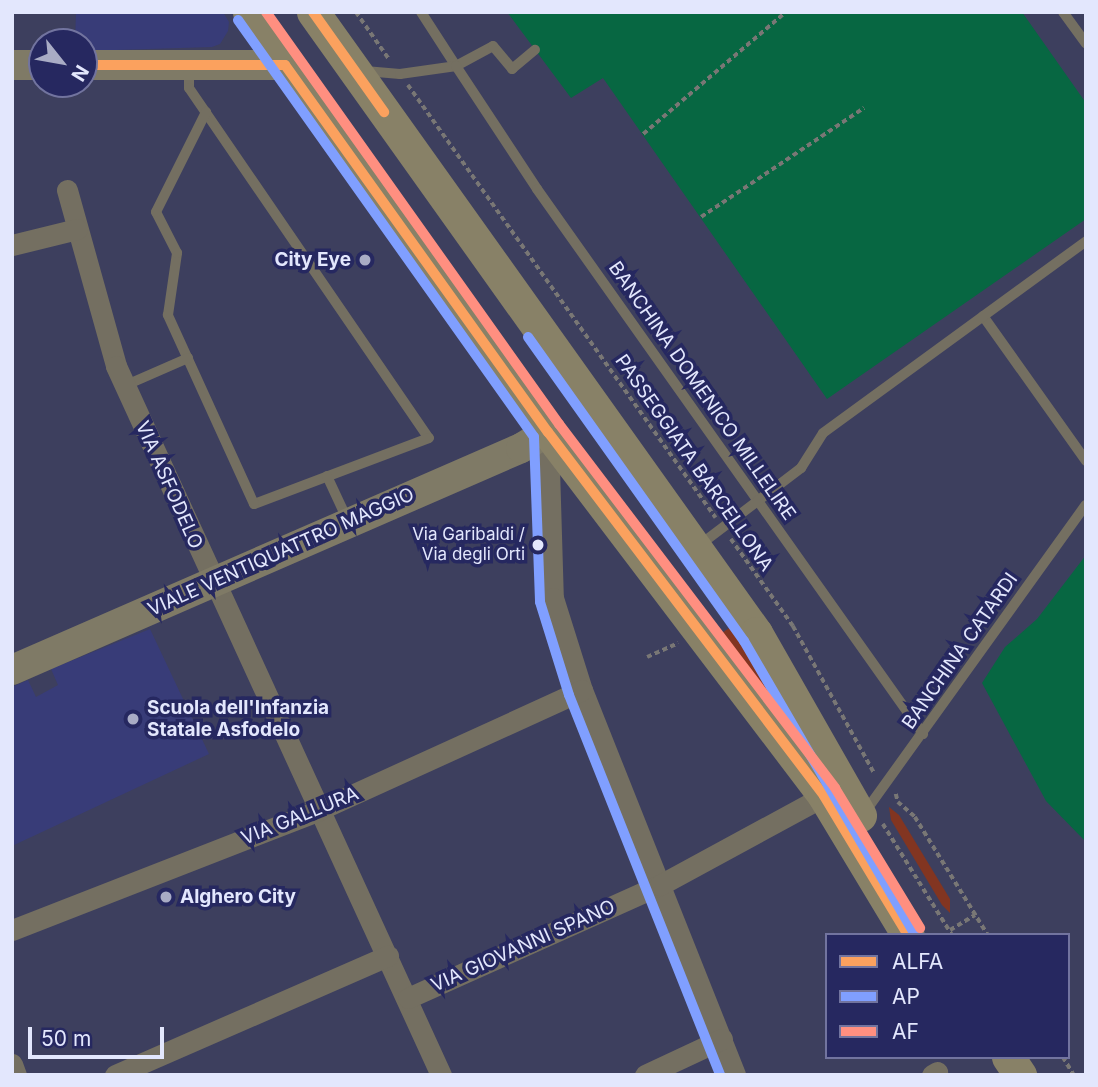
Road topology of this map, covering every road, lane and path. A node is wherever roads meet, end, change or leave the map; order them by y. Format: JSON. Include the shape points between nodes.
{"nodes":[{"id":1,"x":249,"y":12,"type":"edge"},
{"id":2,"x":313,"y":12,"type":"edge"},
{"id":3,"x":356,"y":12,"type":"edge"},
{"id":4,"x":421,"y":12,"type":"edge"},
{"id":5,"x":786,"y":12,"type":"edge"},
{"id":6,"x":1063,"y":12,"type":"edge"},
{"id":7,"x":1086,"y":44,"type":"edge"},
{"id":8,"x":535,"y":50,"type":"dead end"},
{"id":9,"x":98,"y":65,"type":"edge"},
{"id":10,"x":189,"y":65,"type":"junction"},
{"id":11,"x":285,"y":65,"type":"junction"},
{"id":12,"x":456,"y":66,"type":"junction"},
{"id":13,"x":353,"y":70,"type":"junction"},
{"id":14,"x":400,"y":74,"type":"junction"},
{"id":15,"x":310,"y":100,"type":"junction"},
{"id":16,"x":864,"y":108,"type":"dead end"},
{"id":17,"x":206,"y":112,"type":"junction"},
{"id":18,"x":643,"y":134,"type":"dead end"},
{"id":19,"x":67,"y":190,"type":"dead end"},
{"id":20,"x":701,"y":217,"type":"dead end"},
{"id":21,"x":77,"y":229,"type":"junction"},
{"id":22,"x":1086,"y":241,"type":"edge"},
{"id":23,"x":12,"y":244,"type":"edge"},
{"id":24,"x":983,"y":316,"type":"junction"},
{"id":25,"x":188,"y":358,"type":"junction"},
{"id":26,"x":124,"y":386,"type":"junction"},
{"id":27,"x":589,"y":400,"type":"junction"},
{"id":28,"x":548,"y":432,"type":"junction"},
{"id":29,"x":1086,"y":460,"type":"edge"},
{"id":30,"x":327,"y":476,"type":"junction"},
{"id":31,"x":760,"y":503,"type":"junction"},
{"id":32,"x":1086,"y":505,"type":"edge"},
{"id":33,"x":349,"y":523,"type":"junction"},
{"id":34,"x":723,"y":528,"type":"junction"},
{"id":35,"x":695,"y":550,"type":"junction"},
{"id":36,"x":657,"y":578,"type":"junction"},
{"id":37,"x":212,"y":582,"type":"junction"},
{"id":38,"x":698,"y":633,"type":"junction"},
{"id":39,"x":647,"y":657,"type":"dead end"},
{"id":40,"x":12,"y":670,"type":"edge"},
{"id":41,"x":582,"y":690,"type":"junction"},
{"id":42,"x":923,"y":734,"type":"junction"},
{"id":43,"x":810,"y":755,"type":"junction"},
{"id":44,"x":891,"y":776,"type":"junction"},
{"id":45,"x":824,"y":796,"type":"junction"},
{"id":46,"x":319,"y":810,"type":"junction"},
{"id":47,"x":852,"y":822,"type":"junction"},
{"id":48,"x":660,"y":885,"type":"junction"},
{"id":49,"x":975,"y":915,"type":"junction"},
{"id":50,"x":12,"y":930,"type":"edge"},
{"id":51,"x":940,"y":932,"type":"edge"},
{"id":52,"x":907,"y":933,"type":"edge"},
{"id":53,"x":987,"y":933,"type":"edge"},
{"id":54,"x":388,"y":956,"type":"junction"},
{"id":55,"x":408,"y":998,"type":"junction"},
{"id":56,"x":722,"y":1039,"type":"junction"},
{"id":57,"x":986,"y":1059,"type":"edge"},
{"id":58,"x":1009,"y":1059,"type":"edge"},
{"id":59,"x":1064,"y":1059,"type":"edge"},
{"id":60,"x":12,"y":1065,"type":"edge"},
{"id":61,"x":16,"y":1075,"type":"edge"},
{"id":62,"x":115,"y":1075,"type":"edge"},
{"id":63,"x":441,"y":1075,"type":"edge"},
{"id":64,"x":645,"y":1075,"type":"edge"},
{"id":65,"x":735,"y":1075,"type":"edge"},
{"id":66,"x":996,"y":1075,"type":"edge"},
{"id":67,"x":1020,"y":1075,"type":"edge"},
{"id":68,"x":1074,"y":1075,"type":"edge"}],
"edges":[{"from":1,"to":11,"type":"main road"},
{"from":2,"to":13,"type":"main road"},
{"from":3,"to":14,"type":"path","name":"PASSEGGIATA BARCELLONA"},
{"from":4,"to":12,"type":"lane","name":"BANCHINA DOMENICO MILLELIRE"},
{"from":5,"to":18,"type":"path"},
{"from":6,"to":7,"type":"lane"},
{"from":8,"to":12,"type":"lane","via":[[512,69],[493,46]]},
{"from":9,"to":10,"type":"street"},
{"from":10,"to":11,"type":"street"},
{"from":10,"to":17,"type":"lane","via":[[189,88]]},
{"from":11,"to":15,"type":"main road"},
{"from":12,"to":14,"type":"lane"},
{"from":12,"to":31,"type":"lane","name":"BANCHINA DOMENICO MILLELIRE","via":[[537,189]]},
{"from":13,"to":14,"type":"lane"},
{"from":13,"to":15,"type":"main road","via":[[332,67],[322,72],[315,79]]},
{"from":13,"to":27,"type":"main road"},
{"from":14,"to":34,"type":"path","name":"PASSEGGIATA BARCELLONA"},
{"from":15,"to":28,"type":"main road"},
{"from":16,"to":20,"type":"path"},
{"from":17,"to":25,"type":"lane","via":[[156,212],[177,253],[168,315]]},
{"from":17,"to":30,"type":"lane","via":[[429,438]]},
{"from":19,"to":21,"type":"street","name":"VIA ASFODELO"},
{"from":21,"to":23,"type":"street"},
{"from":21,"to":26,"type":"street","name":"VIA ASFODELO"},
{"from":22,"to":24,"type":"lane"},
{"from":24,"to":29,"type":"lane"},
{"from":24,"to":31,"type":"lane","via":[[823,433],[801,468]]},
{"from":25,"to":26,"type":"lane"},
{"from":25,"to":30,"type":"lane","via":[[254,504]]},
{"from":26,"to":37,"type":"street","name":"VIA ASFODELO"},
{"from":27,"to":28,"type":"main road","via":[[586,416],[575,428]]},
{"from":27,"to":35,"type":"main road"},
{"from":28,"to":33,"type":"street","name":"VIALE VENTIQUATTRO MAGGIO"},
{"from":28,"to":36,"type":"main road"},
{"from":28,"to":41,"type":"street","via":[[553,598]]},
{"from":30,"to":33,"type":"lane"},
{"from":31,"to":34,"type":"lane"},
{"from":31,"to":42,"type":"lane","name":"BANCHINA DOMENICO MILLELIRE"},
{"from":32,"to":42,"type":"lane","name":"BANCHINA CATARDI"},
{"from":33,"to":37,"type":"street","name":"VIALE VENTIQUATTRO MAGGIO"},
{"from":34,"to":35,"type":"lane"},
{"from":34,"to":44,"type":"path","name":"PASSEGGIATA BARCELLONA","via":[[793,626],[874,774]]},
{"from":35,"to":36,"type":"main road","via":[[685,544],[661,567]]},
{"from":35,"to":43,"type":"main road","via":[[756,633]]},
{"from":36,"to":38,"type":"main road"},
{"from":37,"to":40,"type":"street","name":"VIALE VENTIQUATTRO MAGGIO"},
{"from":37,"to":46,"type":"street","name":"VIA ASFODELO"},
{"from":38,"to":39,"type":"path"},
{"from":38,"to":43,"type":"main road"},
{"from":41,"to":46,"type":"street","name":"VIA GALLURA"},
{"from":41,"to":48,"type":"street"},
{"from":42,"to":44,"type":"lane","name":"BANCHINA CATARDI"},
{"from":43,"to":45,"type":"main road"},
{"from":43,"to":47,"type":"main road"},
{"from":44,"to":47,"type":"lane","name":"BANCHINA CATARDI"},
{"from":44,"to":49,"type":"path","via":[[898,802],[915,817]]},
{"from":45,"to":47,"type":"main road"},
{"from":45,"to":48,"type":"street","name":"VIA GIOVANNI SPANO"},
{"from":46,"to":50,"type":"street","name":"VIA GALLURA"},
{"from":46,"to":54,"type":"street","name":"VIA ASFODELO"},
{"from":47,"to":51,"type":"main road"},
{"from":47,"to":52,"type":"main road"},
{"from":48,"to":55,"type":"street","name":"VIA GIOVANNI SPANO"},
{"from":48,"to":56,"type":"street"},
{"from":49,"to":51,"type":"path"},
{"from":49,"to":53,"type":"path"},
{"from":54,"to":55,"type":"street","name":"VIA ASFODELO"},
{"from":54,"to":62,"type":"street"},
{"from":55,"to":63,"type":"street","name":"VIA ASFODELO"},
{"from":56,"to":64,"type":"street"},
{"from":56,"to":65,"type":"street"},
{"from":57,"to":66,"type":"main road"},
{"from":58,"to":67,"type":"main road"},
{"from":59,"to":68,"type":"path"},
{"from":60,"to":61,"type":"street"}]}
